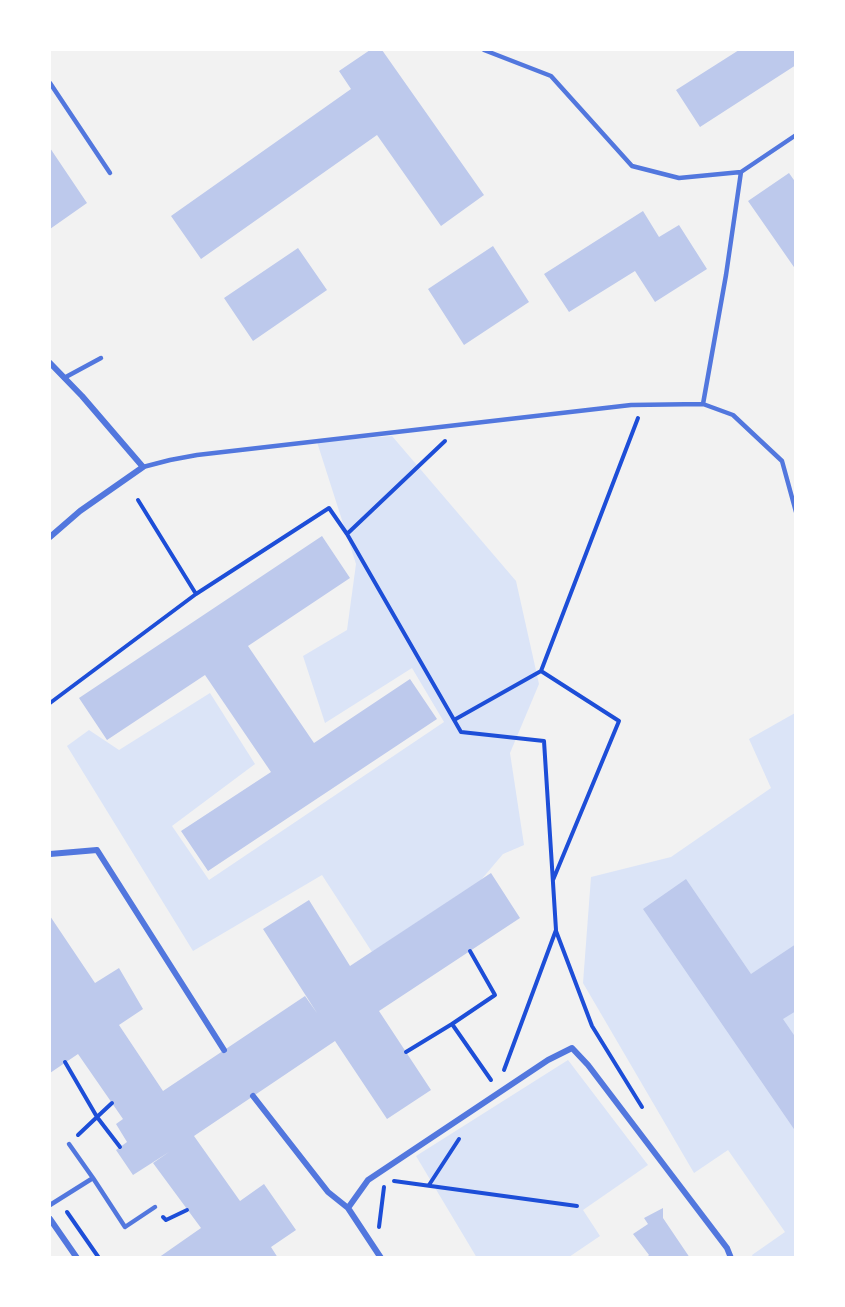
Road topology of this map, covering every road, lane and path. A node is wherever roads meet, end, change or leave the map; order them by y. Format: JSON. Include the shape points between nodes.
{"nodes":[{"id":1,"x":484,"y":50,"type":"edge"},
{"id":2,"x":50,"y":83,"type":"edge"},
{"id":3,"x":795,"y":135,"type":"edge"},
{"id":4,"x":741,"y":172,"type":"junction"},
{"id":5,"x":110,"y":173,"type":"dead end"},
{"id":6,"x":101,"y":358,"type":"dead end"},
{"id":7,"x":50,"y":363,"type":"edge"},
{"id":8,"x":64,"y":378,"type":"junction"},
{"id":9,"x":703,"y":404,"type":"junction"},
{"id":10,"x":643,"y":405,"type":"junction"},
{"id":11,"x":463,"y":425,"type":"junction"},
{"id":12,"x":143,"y":467,"type":"junction"},
{"id":13,"x":138,"y":500,"type":"dead end"},
{"id":14,"x":795,"y":512,"type":"edge"},
{"id":15,"x":348,"y":534,"type":"junction"},
{"id":16,"x":50,"y":537,"type":"edge"},
{"id":17,"x":196,"y":594,"type":"junction"},
{"id":18,"x":542,"y":671,"type":"junction"},
{"id":19,"x":50,"y":703,"type":"edge"},
{"id":20,"x":454,"y":720,"type":"junction"},
{"id":21,"x":50,"y":854,"type":"edge"},
{"id":22,"x":553,"y":880,"type":"junction"},
{"id":23,"x":556,"y":930,"type":"junction"},
{"id":24,"x":470,"y":951,"type":"dead end"},
{"id":25,"x":452,"y":1024,"type":"junction"},
{"id":26,"x":224,"y":1050,"type":"dead end"},
{"id":27,"x":406,"y":1052,"type":"dead end"},
{"id":28,"x":65,"y":1062,"type":"dead end"},
{"id":29,"x":502,"y":1075,"type":"dead end"},
{"id":30,"x":253,"y":1096,"type":"dead end"},
{"id":31,"x":112,"y":1102,"type":"dead end"},
{"id":32,"x":484,"y":1102,"type":"junction"},
{"id":33,"x":645,"y":1112,"type":"dead end"},
{"id":34,"x":97,"y":1117,"type":"junction"},
{"id":35,"x":465,"y":1130,"type":"dead end"},
{"id":36,"x":69,"y":1144,"type":"joint"},
{"id":37,"x":120,"y":1147,"type":"dead end"},
{"id":38,"x":93,"y":1178,"type":"junction"},
{"id":39,"x":429,"y":1185,"type":"junction"},
{"id":40,"x":58,"y":1200,"type":"junction"},
{"id":41,"x":50,"y":1205,"type":"edge"},
{"id":42,"x":577,"y":1206,"type":"dead end"},
{"id":43,"x":154,"y":1207,"type":"dead end"},
{"id":44,"x":348,"y":1208,"type":"junction"},
{"id":45,"x":50,"y":1219,"type":"edge"},
{"id":46,"x":376,"y":1250,"type":"junction"},
{"id":47,"x":77,"y":1257,"type":"edge"},
{"id":48,"x":99,"y":1257,"type":"edge"},
{"id":49,"x":381,"y":1257,"type":"edge"},
{"id":50,"x":731,"y":1257,"type":"edge"}],
"edges":[{"from":1,"to":4,"type":"lane","via":[[551,76],[632,166],[680,178]]},
{"from":2,"to":5,"type":"lane"},
{"from":3,"to":4,"type":"lane"},
{"from":4,"to":9,"type":"lane"},
{"from":6,"to":8,"type":"lane"},
{"from":7,"to":8,"type":"street"},
{"from":8,"to":12,"type":"street"},
{"from":9,"to":10,"type":"lane"},
{"from":9,"to":14,"type":"lane","via":[[733,415],[782,460]]},
{"from":10,"to":11,"type":"lane"},
{"from":10,"to":18,"type":"path"},
{"from":11,"to":12,"type":"lane","via":[[197,455]]},
{"from":11,"to":15,"type":"path"},
{"from":12,"to":16,"type":"street"},
{"from":13,"to":17,"type":"path"},
{"from":15,"to":17,"type":"path","via":[[329,508]]},
{"from":15,"to":20,"type":"path"},
{"from":17,"to":19,"type":"path"},
{"from":18,"to":20,"type":"path"},
{"from":18,"to":22,"type":"path","via":[[620,721]]},
{"from":20,"to":22,"type":"path","via":[[461,732],[544,741]]},
{"from":21,"to":26,"type":"street","via":[[97,850]]},
{"from":22,"to":23,"type":"path"},
{"from":23,"to":29,"type":"path"},
{"from":23,"to":33,"type":"path","via":[[592,1026]]},
{"from":24,"to":25,"type":"path","via":[[495,995]]},
{"from":25,"to":27,"type":"path"},
{"from":25,"to":32,"type":"path","via":[[495,1085]]},
{"from":28,"to":34,"type":"path"},
{"from":30,"to":44,"type":"street","via":[[328,1192]]},
{"from":31,"to":34,"type":"path"},
{"from":32,"to":44,"type":"street","via":[[368,1180]]},
{"from":32,"to":50,"type":"street","via":[[572,1048]]},
{"from":34,"to":36,"type":"path"},
{"from":34,"to":37,"type":"path"},
{"from":35,"to":39,"type":"path"},
{"from":36,"to":38,"type":"lane"},
{"from":38,"to":40,"type":"lane"},
{"from":38,"to":43,"type":"lane","via":[[126,1227]]},
{"from":39,"to":42,"type":"path"},
{"from":39,"to":46,"type":"path","via":[[385,1179]]},
{"from":40,"to":41,"type":"lane"},
{"from":40,"to":48,"type":"path"},
{"from":44,"to":46,"type":"street"},
{"from":45,"to":47,"type":"street"},
{"from":46,"to":49,"type":"street"}]}
